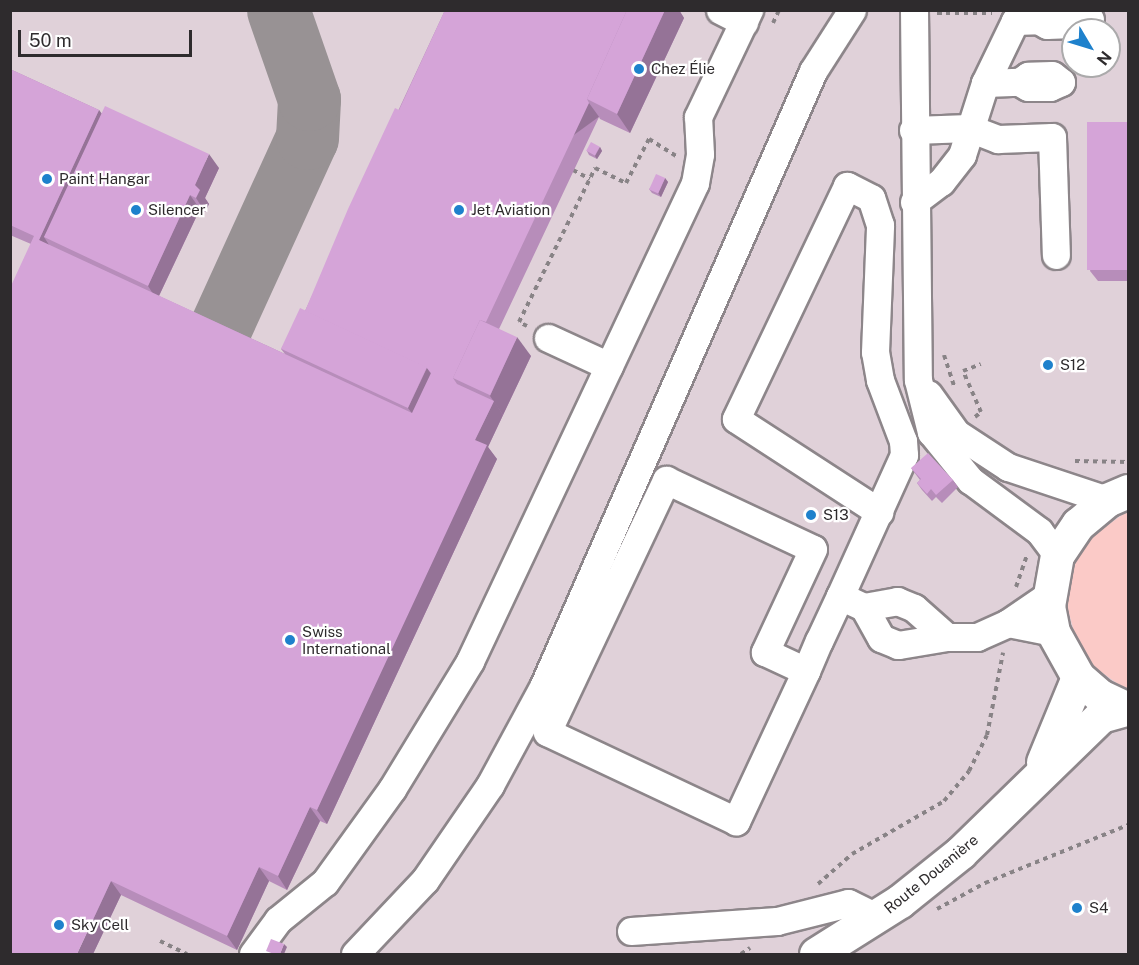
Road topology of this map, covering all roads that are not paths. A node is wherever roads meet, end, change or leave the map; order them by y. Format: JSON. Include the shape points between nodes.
{"nodes":[{"id":1,"x":720,"y":10,"type":"edge"},
{"id":2,"x":852,"y":10,"type":"edge"},
{"id":3,"x":914,"y":11,"type":"edge"},
{"id":4,"x":746,"y":16,"type":"edge"},
{"id":5,"x":1019,"y":16,"type":"edge"},
{"id":6,"x":1061,"y":25,"type":"edge"},
{"id":7,"x":1061,"y":82,"type":"dead end"},
{"id":8,"x":985,"y":83,"type":"junction"},
{"id":9,"x":969,"y":128,"type":"junction"},
{"id":10,"x":913,"y":130,"type":"junction"},
{"id":11,"x":914,"y":202,"type":"junction"},
{"id":12,"x":1056,"y":255,"type":"dead end"},
{"id":13,"x":548,"y":338,"type":"road end"},
{"id":14,"x":609,"y":366,"type":"junction"},
{"id":15,"x":918,"y":380,"type":"junction"},
{"id":16,"x":1118,"y":496,"type":"edge"},
{"id":17,"x":879,"y":512,"type":"junction"},
{"id":18,"x":1057,"y":555,"type":"junction"},
{"id":19,"x":1049,"y":595,"type":"junction"},
{"id":20,"x":866,"y":608,"type":"junction"},
{"id":21,"x":1008,"y":623,"type":"junction"},
{"id":22,"x":1053,"y":632,"type":"junction"},
{"id":23,"x":946,"y":637,"type":"junction"},
{"id":24,"x":806,"y":671,"type":"junction"},
{"id":25,"x":1078,"y":678,"type":"junction"},
{"id":26,"x":1127,"y":709,"type":"edge"},
{"id":27,"x":1034,"y":780,"type":"junction"},
{"id":28,"x":877,"y":917,"type":"junction"},
{"id":29,"x":631,"y":931,"type":"dead end"},
{"id":30,"x":253,"y":954,"type":"edge"},
{"id":31,"x":355,"y":954,"type":"edge"},
{"id":32,"x":816,"y":954,"type":"edge"}],
"edges":[{"from":1,"to":4,"type":"street"},
{"from":2,"to":31,"type":"street","via":[[813,71],[544,685],[490,785],[425,880]]},
{"from":3,"to":10,"type":"street"},
{"from":4,"to":14,"type":"street","via":[[698,117],[700,154],[695,183]]},
{"from":5,"to":6,"type":"street","via":[[1047,25]]},
{"from":5,"to":8,"type":"street"},
{"from":7,"to":8,"type":"street","via":[[1052,87],[1028,87],[1019,82]]},
{"from":8,"to":9,"type":"street"},
{"from":9,"to":10,"type":"street"},
{"from":9,"to":11,"type":"street","via":[[962,155],[941,182]]},
{"from":9,"to":12,"type":"street","via":[[998,139],[1052,137]]},
{"from":10,"to":11,"type":"street"},
{"from":11,"to":15,"type":"street"},
{"from":13,"to":14,"type":"street"},
{"from":14,"to":30,"type":"street","via":[[470,661],[392,789],[325,882],[278,920]]},
{"from":15,"to":16,"type":"street","via":[[956,433],[1008,467]]},
{"from":15,"to":18,"type":"street","via":[[931,432],[941,446],[970,480],[1038,531]]},
{"from":16,"to":18,"type":"main road","via":[[1078,524]]},
{"from":17,"to":17,"type":"street","via":[[736,419],[847,186],[871,198],[880,225],[875,352],[880,380],[903,441],[904,455]]},
{"from":17,"to":20,"type":"street"},
{"from":18,"to":19,"type":"main road"},
{"from":19,"to":21,"type":"street"},
{"from":19,"to":22,"type":"main road"},
{"from":20,"to":23,"type":"street","via":[[897,601],[914,608]]},
{"from":20,"to":23,"type":"street","via":[[881,638],[898,645]]},
{"from":20,"to":24,"type":"street"},
{"from":21,"to":22,"type":"street"},
{"from":21,"to":23,"type":"street","via":[[977,637]]},
{"from":22,"to":25,"type":"main road"},
{"from":24,"to":24,"type":"street","via":[[765,652],[813,549],[666,480],[547,732],[736,821]]},
{"from":25,"to":26,"type":"main road","via":[[1100,696]]},
{"from":25,"to":27,"type":"main road","name":"Route Douanière"},
{"from":26,"to":27,"type":"main road","name":"Route Douanière","via":[[1101,716]]},
{"from":27,"to":28,"type":"main road","name":"Route Douanière","via":[[960,853]]},
{"from":28,"to":29,"type":"street","via":[[848,903],[777,921]]},
{"from":28,"to":32,"type":"main road","name":"Route Douanière"}]}
